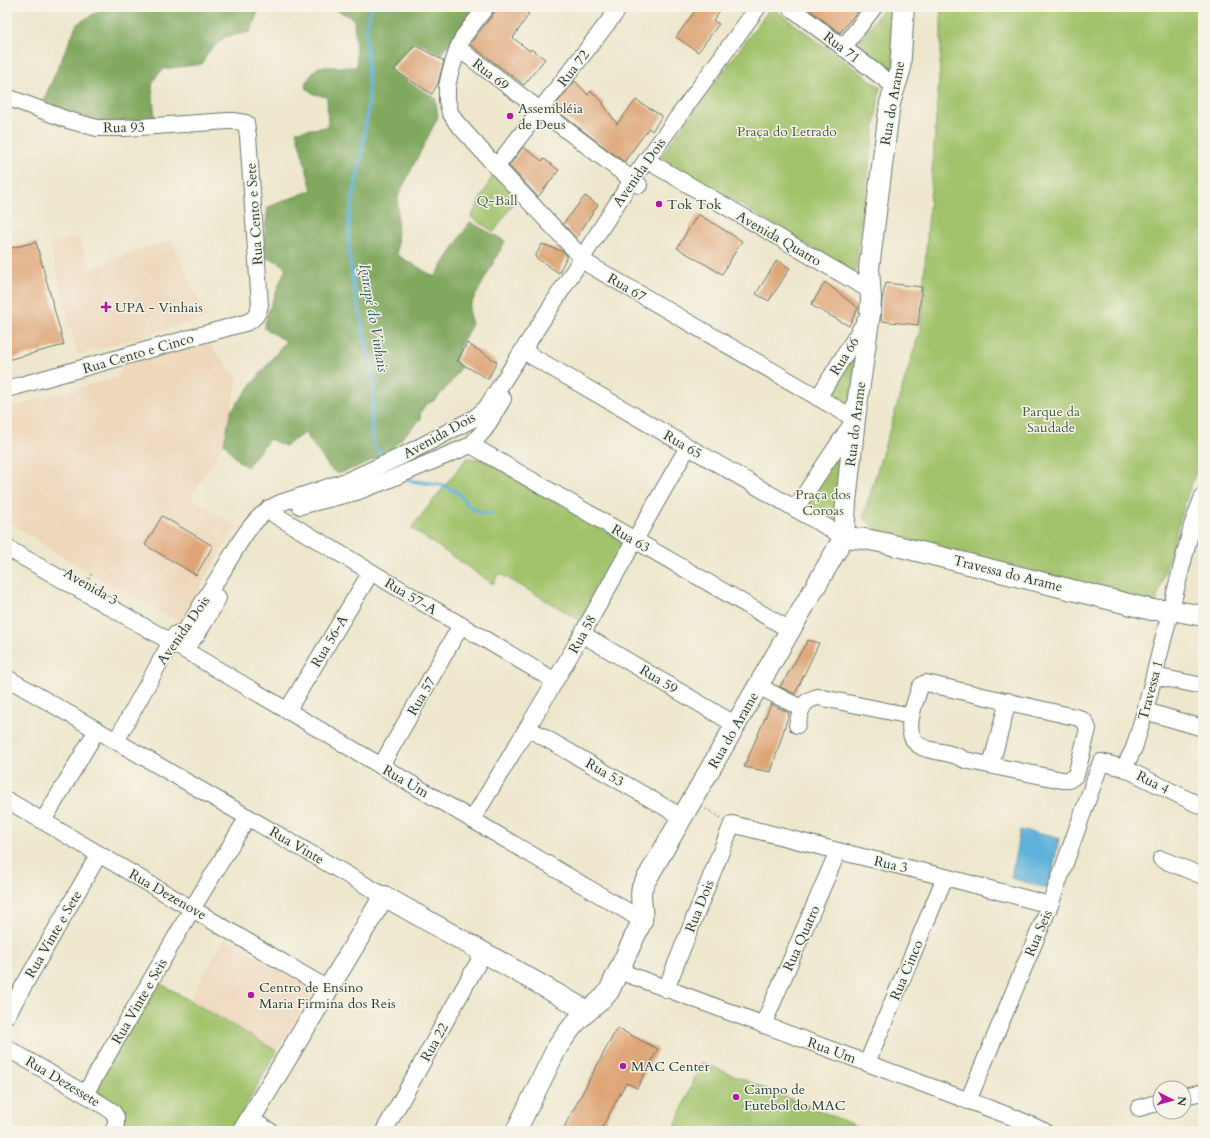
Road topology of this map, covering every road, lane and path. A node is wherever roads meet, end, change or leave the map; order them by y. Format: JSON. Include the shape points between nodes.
{"nodes":[{"id":1,"x":486,"y":7,"type":"edge"},
{"id":2,"x":620,"y":7,"type":"edge"},
{"id":3,"x":758,"y":7,"type":"edge"},
{"id":4,"x":770,"y":7,"type":"edge"},
{"id":5,"x":790,"y":7,"type":"edge"},
{"id":6,"x":874,"y":7,"type":"edge"},
{"id":7,"x":904,"y":7,"type":"edge"},
{"id":8,"x":458,"y":48,"type":"junction"},
{"id":9,"x":843,"y":48,"type":"junction"},
{"id":10,"x":895,"y":87,"type":"junction"},
{"id":11,"x":7,"y":97,"type":"edge"},
{"id":12,"x":539,"y":111,"type":"junction"},
{"id":13,"x":246,"y":124,"type":"joint"},
{"id":14,"x":650,"y":162,"type":"junction"},
{"id":15,"x":496,"y":167,"type":"junction"},
{"id":16,"x":635,"y":183,"type":"junction"},
{"id":17,"x":585,"y":261,"type":"junction"},
{"id":18,"x":869,"y":268,"type":"junction"},
{"id":19,"x":854,"y":281,"type":"junction"},
{"id":20,"x":871,"y":291,"type":"junction"},
{"id":21,"x":260,"y":305,"type":"joint"},
{"id":22,"x":870,"y":314,"type":"junction"},
{"id":23,"x":527,"y":353,"type":"junction"},
{"id":24,"x":7,"y":389,"type":"edge"},
{"id":25,"x":818,"y":398,"type":"junction"},
{"id":26,"x":855,"y":418,"type":"junction"},
{"id":27,"x":471,"y":445,"type":"junction"},
{"id":28,"x":688,"y":447,"type":"junction"},
{"id":29,"x":1203,"y":496,"type":"edge"},
{"id":30,"x":795,"y":509,"type":"junction"},
{"id":31,"x":272,"y":512,"type":"junction"},
{"id":32,"x":7,"y":537,"type":"edge"},
{"id":33,"x":844,"y":537,"type":"junction"},
{"id":34,"x":634,"y":540,"type":"junction"},
{"id":35,"x":7,"y":548,"type":"edge"},
{"id":36,"x":371,"y":572,"type":"junction"},
{"id":37,"x":1171,"y":610,"type":"junction"},
{"id":38,"x":1203,"y":616,"type":"edge"},
{"id":39,"x":461,"y":626,"type":"junction"},
{"id":40,"x":790,"y":630,"type":"junction"},
{"id":41,"x":582,"y":634,"type":"junction"},
{"id":42,"x":174,"y":640,"type":"junction"},
{"id":43,"x":1154,"y":676,"type":"junction"},
{"id":44,"x":7,"y":678,"type":"edge"},
{"id":45,"x":555,"y":681,"type":"junction"},
{"id":46,"x":758,"y":686,"type":"junction"},
{"id":47,"x":1203,"y":686,"type":"edge"},
{"id":48,"x":1008,"y":701,"type":"junction"},
{"id":49,"x":801,"y":708,"type":"junction"},
{"id":50,"x":287,"y":711,"type":"junction"},
{"id":51,"x":1145,"y":711,"type":"junction"},
{"id":52,"x":911,"y":716,"type":"junction"},
{"id":53,"x":736,"y":724,"type":"junction"},
{"id":54,"x":797,"y":725,"type":"dead end"},
{"id":55,"x":528,"y":728,"type":"junction"},
{"id":56,"x":1203,"y":728,"type":"edge"},
{"id":57,"x":97,"y":730,"type":"junction"},
{"id":58,"x":116,"y":741,"type":"junction"},
{"id":59,"x":1101,"y":762,"type":"joint"},
{"id":60,"x":991,"y":765,"type":"junction"},
{"id":61,"x":381,"y":766,"type":"junction"},
{"id":62,"x":1124,"y":768,"type":"junction"},
{"id":63,"x":8,"y":802,"type":"edge"},
{"id":64,"x":1203,"y":807,"type":"edge"},
{"id":65,"x":687,"y":809,"type":"junction"},
{"id":66,"x":248,"y":817,"type":"junction"},
{"id":67,"x":472,"y":820,"type":"junction"},
{"id":68,"x":43,"y":821,"type":"junction"},
{"id":69,"x":732,"y":824,"type":"junction"},
{"id":70,"x":838,"y":851,"type":"junction"},
{"id":71,"x":99,"y":854,"type":"junction"},
{"id":72,"x":1161,"y":859,"type":"dead end"},
{"id":73,"x":1203,"y":876,"type":"edge"},
{"id":74,"x":945,"y":877,"type":"junction"},
{"id":75,"x":384,"y":896,"type":"junction"},
{"id":76,"x":1050,"y":905,"type":"junction"},
{"id":77,"x":192,"y":909,"type":"junction"},
{"id":78,"x":635,"y":916,"type":"junction"},
{"id":79,"x":484,"y":952,"type":"junction"},
{"id":80,"x":619,"y":971,"type":"junction"},
{"id":81,"x":328,"y":989,"type":"junction"},
{"id":82,"x":666,"y":989,"type":"junction"},
{"id":83,"x":588,"y":1011,"type":"junction"},
{"id":84,"x":7,"y":1015,"type":"edge"},
{"id":85,"x":763,"y":1024,"type":"junction"},
{"id":86,"x":7,"y":1048,"type":"edge"},
{"id":87,"x":867,"y":1063,"type":"junction"},
{"id":88,"x":1203,"y":1092,"type":"edge"},
{"id":89,"x":85,"y":1094,"type":"junction"},
{"id":90,"x":1192,"y":1094,"type":"edge"},
{"id":91,"x":968,"y":1100,"type":"junction"},
{"id":92,"x":1152,"y":1104,"type":"edge"},
{"id":93,"x":1139,"y":1108,"type":"dead end"},
{"id":94,"x":114,"y":1124,"type":"edge"},
{"id":95,"x":1011,"y":1124,"type":"edge"},
{"id":96,"x":246,"y":1125,"type":"edge"},
{"id":97,"x":270,"y":1131,"type":"edge"},
{"id":98,"x":384,"y":1131,"type":"edge"},
{"id":99,"x":516,"y":1131,"type":"edge"},
{"id":100,"x":1044,"y":1131,"type":"edge"}],
"edges":[{"from":1,"to":8,"type":"street","via":[[463,37]]},
{"from":2,"to":12,"type":"street","name":"Rua 72"},
{"from":3,"to":14,"type":"street","name":"Avenida Dois"},
{"from":4,"to":14,"type":"street","name":"Avenida Dois"},
{"from":5,"to":9,"type":"street","name":"Rua 71"},
{"from":6,"to":9,"type":"street"},
{"from":7,"to":10,"type":"main road","name":"Rua do Arame","via":[[900,71]]},
{"from":8,"to":12,"type":"street","name":"Rua 69"},
{"from":8,"to":15,"type":"street","name":"Rua 67","via":[[447,87],[450,112]]},
{"from":9,"to":10,"type":"street","name":"Rua 71"},
{"from":10,"to":18,"type":"main road","name":"Rua do Arame","via":[[890,102]]},
{"from":11,"to":13,"type":"street","name":"Rua 93","via":[[97,128],[228,121]]},
{"from":12,"to":15,"type":"street","name":"Rua 72"},
{"from":12,"to":16,"type":"street","name":"Rua 69"},
{"from":13,"to":21,"type":"street","name":"Rua Cento e Sete"},
{"from":14,"to":16,"type":"street","name":"Avenida Dois"},
{"from":14,"to":19,"type":"street","name":"Avenida Quatro"},
{"from":15,"to":17,"type":"street","name":"Rua 67"},
{"from":16,"to":17,"type":"street","name":"Avenida Dois"},
{"from":17,"to":23,"type":"street","name":"Avenida Dois"},
{"from":17,"to":25,"type":"street","name":"Rua 67"},
{"from":18,"to":19,"type":"main road","via":[[863,279]]},
{"from":18,"to":20,"type":"main road","name":"Rua do Arame"},
{"from":19,"to":20,"type":"street","name":"Avenida Quatro"},
{"from":20,"to":22,"type":"main road","name":"Rua do Arame"},
{"from":21,"to":24,"type":"street","name":"Rua Cento e Cinco","via":[[257,315],[248,322]]},
{"from":22,"to":25,"type":"street","name":"Rua 66"},
{"from":22,"to":26,"type":"main road","name":"Rua do Arame"},
{"from":23,"to":27,"type":"street","name":"Avenida Dois","via":[[485,428]]},
{"from":23,"to":28,"type":"street","name":"Rua 65"},
{"from":23,"to":31,"type":"street","name":"Avenida Dois","via":[[481,413],[469,421],[349,480],[287,500]]},
{"from":25,"to":26,"type":"street","name":"Rua 67"},
{"from":26,"to":30,"type":"street"},
{"from":26,"to":33,"type":"main road","name":"Rua do Arame"},
{"from":27,"to":31,"type":"street","name":"Avenida Dois","via":[[356,492]]},
{"from":27,"to":34,"type":"street","name":"Rua 63"},
{"from":28,"to":30,"type":"street","name":"Rua 65"},
{"from":28,"to":34,"type":"street","name":"Rua 58"},
{"from":29,"to":37,"type":"street","name":"Travessa 1","via":[[1192,526]]},
{"from":30,"to":33,"type":"street","name":"Rua 65"},
{"from":31,"to":36,"type":"street","name":"Rua 57-A"},
{"from":31,"to":42,"type":"street","name":"Avenida Dois","via":[[194,639],[182,645]]},
{"from":32,"to":42,"type":"street","name":"Avenida 3"},
{"from":33,"to":37,"type":"main road","name":"Travessa do Arame","via":[[885,543],[1152,610]]},
{"from":33,"to":40,"type":"main road","name":"Rua do Arame"},
{"from":34,"to":40,"type":"street","name":"Rua 63"},
{"from":34,"to":41,"type":"street","name":"Rua 58"},
{"from":35,"to":42,"type":"street","name":"Avenida 3"},
{"from":36,"to":39,"type":"street","name":"Rua 57-A"},
{"from":36,"to":50,"type":"street","name":"Rua 56-A"},
{"from":37,"to":38,"type":"main road"},
{"from":37,"to":43,"type":"street","name":"Travessa 1"},
{"from":39,"to":45,"type":"street","name":"Rua 57-A"},
{"from":39,"to":61,"type":"street","name":"Rua 57"},
{"from":40,"to":46,"type":"main road","name":"Rua do Arame"},
{"from":41,"to":45,"type":"street","name":"Rua 58"},
{"from":41,"to":53,"type":"street","name":"Rua 59"},
{"from":42,"to":50,"type":"street","name":"Rua Um"},
{"from":42,"to":58,"type":"street","name":"Avenida Dois"},
{"from":43,"to":47,"type":"street"},
{"from":43,"to":51,"type":"street","name":"Travessa 1"},
{"from":44,"to":57,"type":"street","name":"Rua Vinte"},
{"from":45,"to":55,"type":"street","name":"Rua 58"},
{"from":46,"to":49,"type":"street"},
{"from":46,"to":53,"type":"main road","name":"Rua do Arame"},
{"from":48,"to":52,"type":"street","via":[[926,683],[920,687]]},
{"from":48,"to":60,"type":"street"},
{"from":48,"to":60,"type":"street","via":[[1079,718],[1085,722],[1088,729],[1076,775],[1069,780],[1062,780]]},
{"from":49,"to":52,"type":"street","via":[[808,700],[818,697]]},
{"from":49,"to":54,"type":"street"},
{"from":50,"to":61,"type":"street","name":"Rua Um"},
{"from":51,"to":56,"type":"street"},
{"from":51,"to":62,"type":"street","name":"Travessa 1","via":[[1134,748]]},
{"from":52,"to":60,"type":"street","via":[[910,724],[916,743],[927,749]]},
{"from":53,"to":65,"type":"main road","name":"Rua do Arame"},
{"from":55,"to":65,"type":"street","name":"Rua 53"},
{"from":55,"to":67,"type":"street","name":"Rua 58"},
{"from":57,"to":58,"type":"street","name":"Rua Vinte"},
{"from":57,"to":68,"type":"street"},
{"from":58,"to":66,"type":"street","name":"Rua Vinte"},
{"from":59,"to":62,"type":"street","name":"Rua 4"},
{"from":59,"to":76,"type":"street","name":"Rua Seis"},
{"from":61,"to":67,"type":"street","name":"Rua Um"},
{"from":62,"to":64,"type":"street","name":"Rua 4"},
{"from":63,"to":68,"type":"street","name":"Rua Dezenove"},
{"from":65,"to":69,"type":"path"},
{"from":65,"to":78,"type":"main road","name":"Rua do Arame","via":[[642,887],[642,913]]},
{"from":66,"to":75,"type":"street","name":"Rua Vinte"},
{"from":66,"to":77,"type":"street","name":"Rua Vinte e Seis"},
{"from":67,"to":78,"type":"street","name":"Rua Um"},
{"from":68,"to":71,"type":"street","name":"Rua Dezenove"},
{"from":69,"to":70,"type":"street","name":"Rua 3"},
{"from":69,"to":82,"type":"street","name":"Rua Dois"},
{"from":70,"to":74,"type":"street","name":"Rua 3"},
{"from":70,"to":85,"type":"street","name":"Rua Quatro"},
{"from":71,"to":77,"type":"street","name":"Rua Dezenove"},
{"from":71,"to":84,"type":"street","name":"Rua Vinte e Sete"},
{"from":72,"to":73,"type":"street"},
{"from":74,"to":76,"type":"street","name":"Rua 3"},
{"from":74,"to":87,"type":"street","name":"Rua Cinco"},
{"from":75,"to":79,"type":"main road","name":"Rua Vinte"},
{"from":75,"to":81,"type":"main road"},
{"from":76,"to":91,"type":"street","name":"Rua Seis"},
{"from":77,"to":81,"type":"street","name":"Rua Dezenove"},
{"from":77,"to":89,"type":"street","name":"Rua Vinte e Seis"},
{"from":78,"to":80,"type":"main road"},
{"from":79,"to":83,"type":"main road","name":"Rua Vinte"},
{"from":79,"to":98,"type":"street","name":"Rua 22"},
{"from":80,"to":82,"type":"street","name":"Rua Um"},
{"from":80,"to":83,"type":"main road","via":[[602,1001]]},
{"from":81,"to":96,"type":"main road"},
{"from":82,"to":85,"type":"street","name":"Rua Um"},
{"from":83,"to":99,"type":"main road","via":[[574,1024],[557,1048]]},
{"from":85,"to":87,"type":"street","name":"Rua Um"},
{"from":86,"to":89,"type":"street","name":"Rua Dezessete"},
{"from":87,"to":91,"type":"street","name":"Rua Um"},
{"from":88,"to":90,"type":"street"},
{"from":89,"to":94,"type":"street","name":"Rua Dezessete","via":[[112,1111]]},
{"from":91,"to":95,"type":"street","name":"Rua Um"},
{"from":92,"to":93,"type":"street"},
{"from":95,"to":100,"type":"street","name":"Rua Um"},
{"from":96,"to":97,"type":"street"}]}
